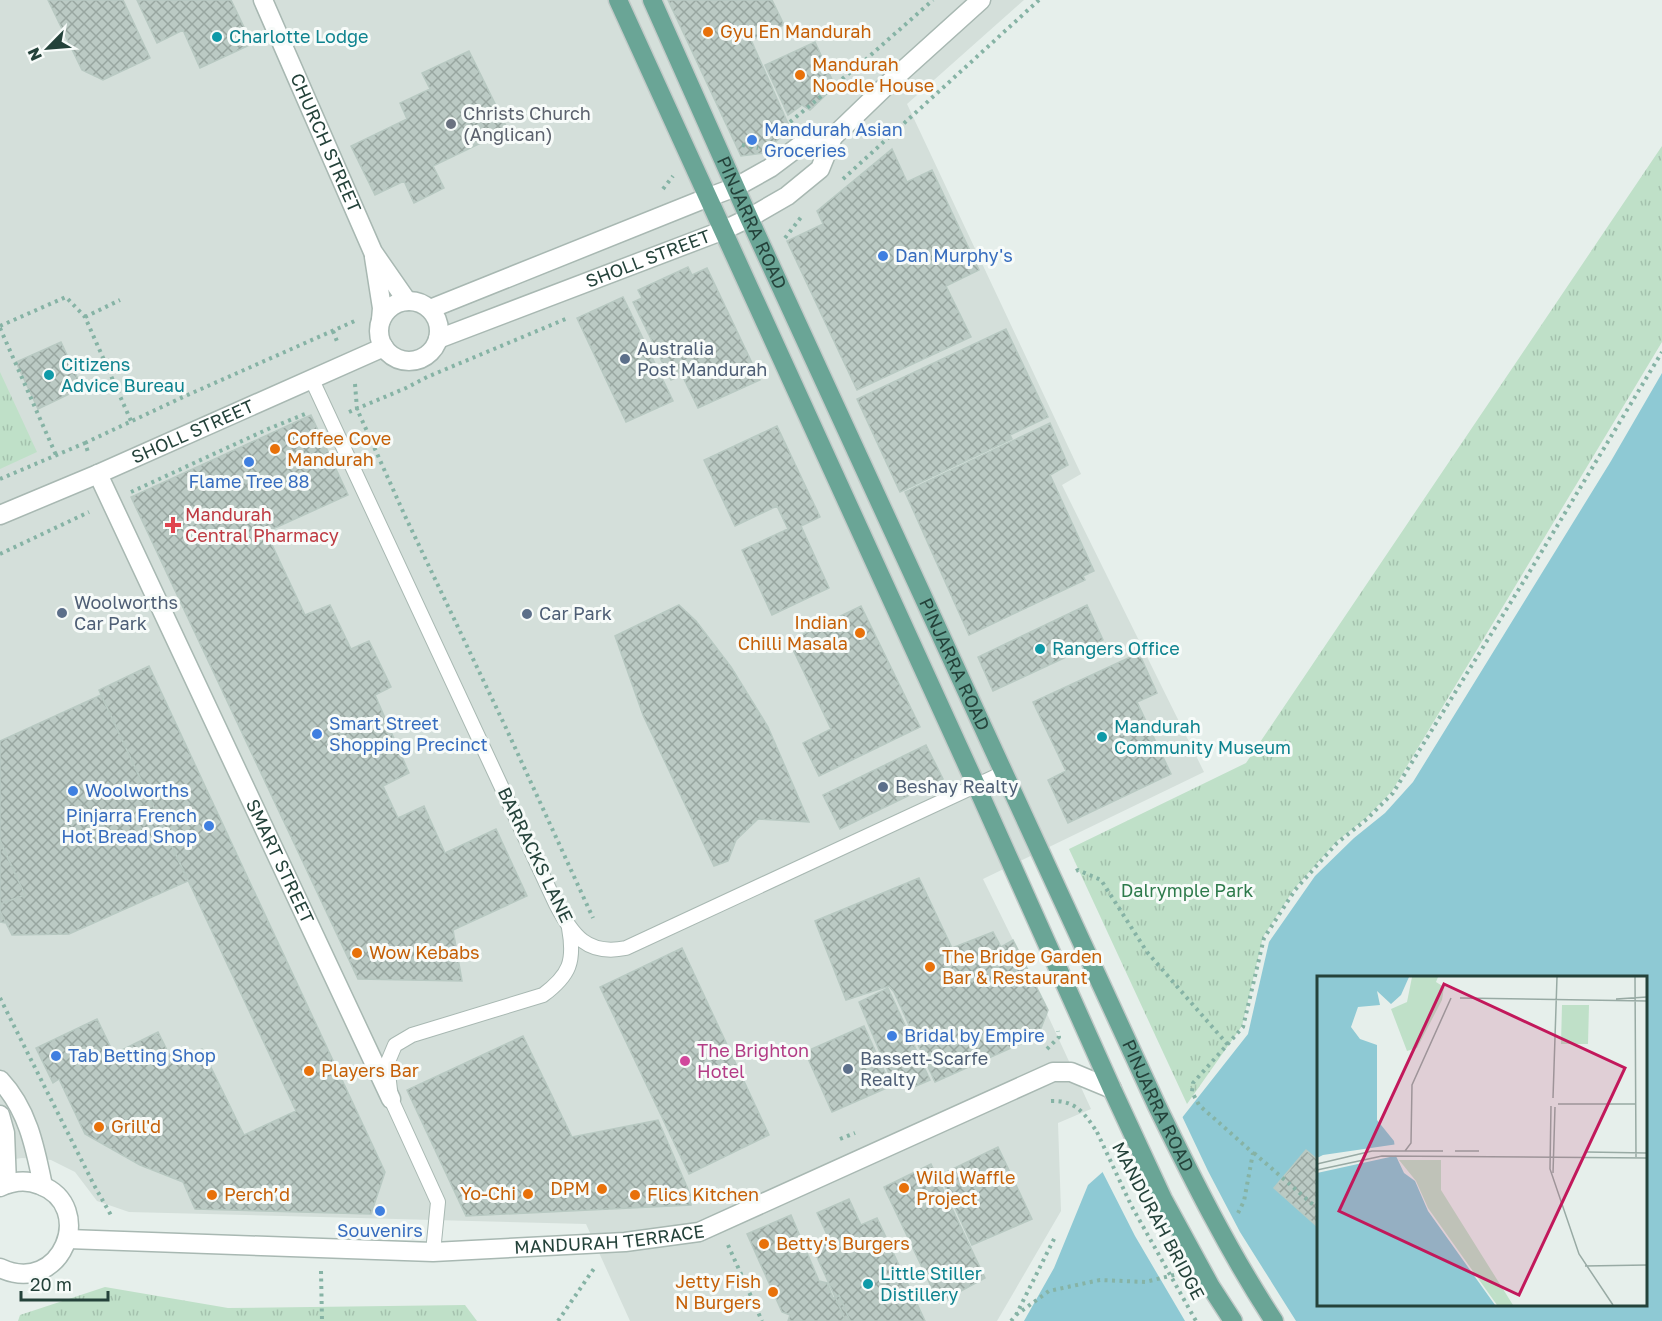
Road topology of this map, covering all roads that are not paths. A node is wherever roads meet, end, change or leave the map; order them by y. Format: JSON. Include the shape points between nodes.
{"nodes":[{"id":1,"x":263,"y":0,"type":"edge"},
{"id":2,"x":618,"y":0,"type":"edge"},
{"id":3,"x":652,"y":0,"type":"edge"},
{"id":4,"x":981,"y":0,"type":"edge"},
{"id":5,"x":833,"y":137,"type":"junction"},
{"id":6,"x":736,"y":187,"type":"junction"},
{"id":7,"x":709,"y":197,"type":"junction"},
{"id":8,"x":749,"y":218,"type":"junction"},
{"id":9,"x":724,"y":230,"type":"junction"},
{"id":10,"x":373,"y":252,"type":"junction"},
{"id":11,"x":407,"y":301,"type":"junction"},
{"id":12,"x":430,"y":309,"type":"junction"},
{"id":13,"x":373,"y":319,"type":"junction"},
{"id":14,"x":438,"y":339,"type":"junction"},
{"id":15,"x":384,"y":347,"type":"junction"},
{"id":16,"x":312,"y":380,"type":"junction"},
{"id":17,"x":98,"y":474,"type":"junction"},
{"id":18,"x":0,"y":515,"type":"edge"},
{"id":19,"x":1003,"y":773,"type":"junction"},
{"id":20,"x":976,"y":785,"type":"junction"},
{"id":21,"x":569,"y":928,"type":"junction"},
{"id":22,"x":0,"y":1080,"type":"edge"},
{"id":23,"x":1112,"y":1089,"type":"junction"},
{"id":24,"x":391,"y":1099,"type":"junction"},
{"id":25,"x":0,"y":1115,"type":"edge"},
{"id":26,"x":4,"y":1185,"type":"edge"},
{"id":27,"x":44,"y":1186,"type":"junction"},
{"id":28,"x":68,"y":1239,"type":"junction"},
{"id":29,"x":433,"y":1252,"type":"junction"},
{"id":30,"x":0,"y":1268,"type":"edge"},
{"id":31,"x":1233,"y":1321,"type":"edge"},
{"id":32,"x":1274,"y":1321,"type":"edge"}],
"edges":[{"from":1,"to":10,"type":"street","name":"CHURCH STREET"},
{"from":2,"to":7,"type":"main road","name":"PINJARRA ROAD"},
{"from":3,"to":6,"type":"main road","name":"PINJARRA ROAD"},
{"from":4,"to":5,"type":"street"},
{"from":5,"to":6,"type":"street","name":"SHOLL STREET","via":[[802,144]]},
{"from":5,"to":8,"type":"street","name":"SHOLL STREET","via":[[820,169],[787,196]]},
{"from":6,"to":7,"type":"street","name":"SHOLL STREET"},
{"from":6,"to":8,"type":"main road","name":"PINJARRA ROAD"},
{"from":7,"to":9,"type":"main road","name":"PINJARRA ROAD"},
{"from":7,"to":12,"type":"street","name":"SHOLL STREET"},
{"from":8,"to":9,"type":"street","name":"SHOLL STREET"},
{"from":8,"to":19,"type":"main road","name":"PINJARRA ROAD"},
{"from":9,"to":14,"type":"street","name":"SHOLL STREET"},
{"from":9,"to":20,"type":"main road","name":"PINJARRA ROAD"},
{"from":10,"to":11,"type":"street","name":"CHURCH STREET"},
{"from":10,"to":13,"type":"street","name":"CHURCH STREET","via":[[382,308]]},
{"from":11,"to":12,"type":"street","via":[[423,303]]},
{"from":11,"to":13,"type":"street","via":[[394,304]]},
{"from":12,"to":14,"type":"street","via":[[438,323]]},
{"from":13,"to":15,"type":"street"},
{"from":14,"to":15,"type":"street","via":[[434,348],[418,359],[399,359]]},
{"from":15,"to":16,"type":"street","name":"SHOLL STREET"},
{"from":16,"to":17,"type":"street","name":"SHOLL STREET"},
{"from":16,"to":21,"type":"lane","name":"BARRACKS LANE"},
{"from":17,"to":18,"type":"street","name":"SHOLL STREET"},
{"from":17,"to":24,"type":"street","name":"SMART STREET"},
{"from":19,"to":20,"type":"lane","name":"BARRACKS LANE"},
{"from":19,"to":32,"type":"main road","name":"PINJARRA ROAD","via":[[1157,1106],[1210,1213]]},
{"from":20,"to":21,"type":"lane","name":"BARRACKS LANE","via":[[626,948],[597,948],[582,941]]},
{"from":20,"to":23,"type":"main road","name":"PINJARRA ROAD"},
{"from":21,"to":24,"type":"lane","via":[[570,966],[558,984],[543,995],[412,1035],[395,1045],[387,1064]]},
{"from":22,"to":27,"type":"street","via":[[14,1096],[31,1134]]},
{"from":23,"to":29,"type":"street","name":"MANDURAH TERRACE","via":[[1071,1072],[1053,1072],[699,1232],[612,1243]]},
{"from":23,"to":31,"type":"main road","name":"PINJARRA ROAD","via":[[1182,1234]]},
{"from":24,"to":29,"type":"lane","name":"SMART STREET","via":[[438,1202]]},
{"from":25,"to":26,"type":"street","via":[[5,1133]]},
{"from":26,"to":27,"type":"street","via":[[26,1181]]},
{"from":27,"to":28,"type":"street","via":[[65,1208]]},
{"from":28,"to":29,"type":"street","name":"MANDURAH TERRACE"},
{"from":28,"to":30,"type":"street","via":[[54,1263],[42,1270],[15,1274]]}]}
